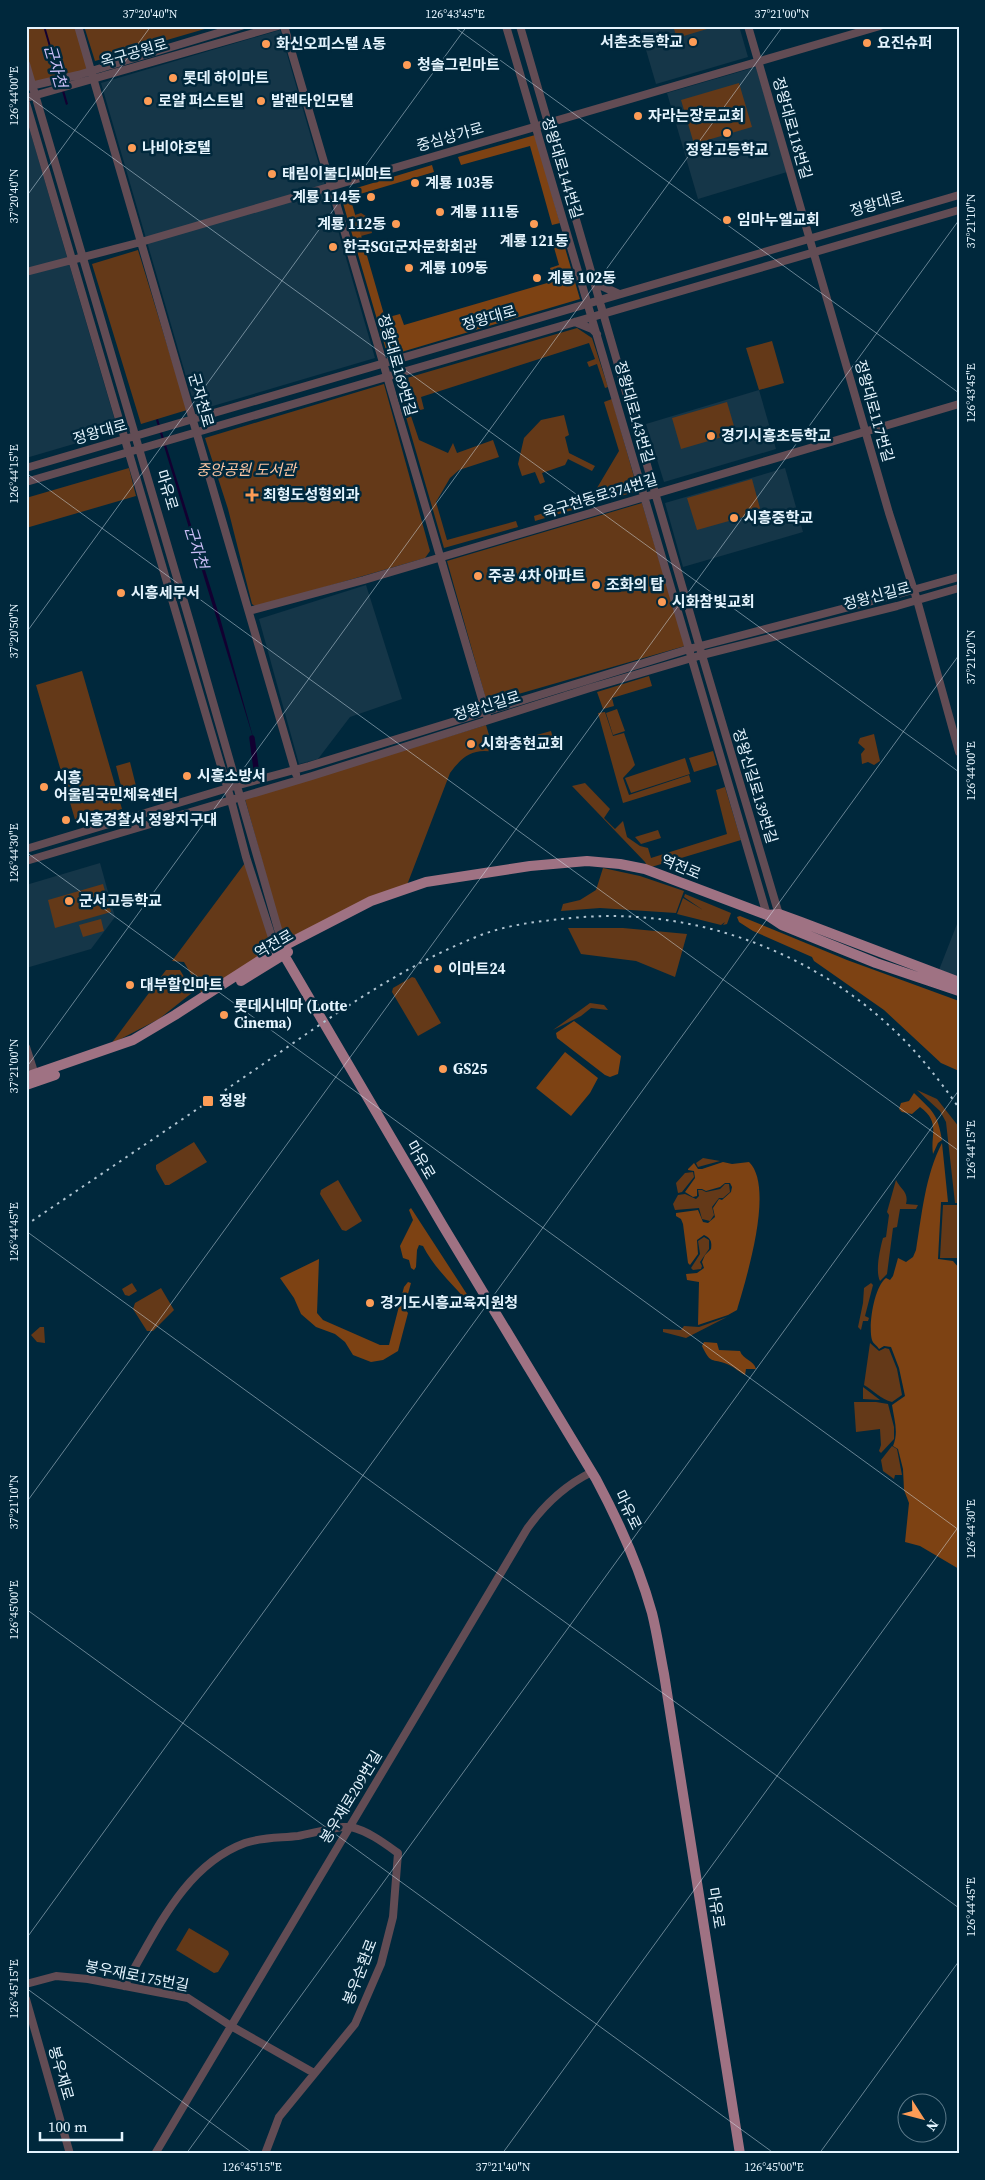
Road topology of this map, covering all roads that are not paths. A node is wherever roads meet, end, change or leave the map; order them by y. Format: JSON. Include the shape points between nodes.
{"nodes":[{"id":1,"x":78,"y":26,"type":"edge"},
{"id":2,"x":241,"y":26,"type":"edge"},
{"id":3,"x":278,"y":26,"type":"edge"},
{"id":4,"x":284,"y":26,"type":"edge"},
{"id":5,"x":506,"y":26,"type":"edge"},
{"id":6,"x":520,"y":26,"type":"edge"},
{"id":7,"x":748,"y":26,"type":"edge"},
{"id":8,"x":880,"y":26,"type":"edge"},
{"id":9,"x":758,"y":62,"type":"junction"},
{"id":10,"x":26,"y":64,"type":"edge"},
{"id":11,"x":91,"y":70,"type":"junction"},
{"id":12,"x":94,"y":79,"type":"junction"},
{"id":13,"x":29,"y":86,"type":"edge"},
{"id":14,"x":36,"y":95,"type":"junction"},
{"id":15,"x":26,"y":98,"type":"edge"},
{"id":16,"x":26,"y":103,"type":"edge"},
{"id":17,"x":548,"y":123,"type":"junction"},
{"id":18,"x":536,"y":127,"type":"junction"},
{"id":19,"x":331,"y":187,"type":"junction"},
{"id":20,"x":959,"y":195,"type":"edge"},
{"id":21,"x":959,"y":210,"type":"edge"},
{"id":22,"x":810,"y":238,"type":"junction"},
{"id":23,"x":141,"y":242,"type":"junction"},
{"id":24,"x":814,"y":252,"type":"junction"},
{"id":25,"x":83,"y":258,"type":"junction"},
{"id":26,"x":72,"y":259,"type":"junction"},
{"id":27,"x":26,"y":272,"type":"edge"},
{"id":28,"x":595,"y":283,"type":"junction"},
{"id":29,"x":619,"y":294,"type":"junction"},
{"id":30,"x":600,"y":300,"type":"junction"},
{"id":31,"x":588,"y":303,"type":"junction"},
{"id":32,"x":623,"y":308,"type":"junction"},
{"id":33,"x":604,"y":314,"type":"junction"},
{"id":34,"x":592,"y":317,"type":"junction"},
{"id":35,"x":575,"y":322,"type":"junction"},
{"id":36,"x":608,"y":328,"type":"junction"},
{"id":37,"x":597,"y":334,"type":"junction"},
{"id":38,"x":382,"y":364,"type":"junction"},
{"id":39,"x":386,"y":377,"type":"junction"},
{"id":40,"x":959,"y":404,"type":"edge"},
{"id":41,"x":192,"y":419,"type":"junction"},
{"id":42,"x":866,"y":431,"type":"junction"},
{"id":43,"x":196,"y":432,"type":"junction"},
{"id":44,"x":135,"y":436,"type":"junction"},
{"id":45,"x":125,"y":439,"type":"junction"},
{"id":46,"x":139,"y":449,"type":"junction"},
{"id":47,"x":129,"y":452,"type":"junction"},
{"id":48,"x":26,"y":468,"type":"edge"},
{"id":49,"x":26,"y":482,"type":"edge"},
{"id":50,"x":656,"y":494,"type":"junction"},
{"id":51,"x":645,"y":497,"type":"junction"},
{"id":52,"x":440,"y":557,"type":"junction"},
{"id":53,"x":959,"y":577,"type":"edge"},
{"id":54,"x":959,"y":588,"type":"edge"},
{"id":55,"x":912,"y":590,"type":"junction"},
{"id":56,"x":917,"y":600,"type":"junction"},
{"id":57,"x":249,"y":611,"type":"junction"},
{"id":58,"x":699,"y":646,"type":"junction"},
{"id":59,"x":689,"y":649,"type":"junction"},
{"id":60,"x":702,"y":655,"type":"junction"},
{"id":61,"x":692,"y":658,"type":"junction"},
{"id":62,"x":487,"y":716,"type":"junction"},
{"id":63,"x":959,"y":752,"type":"edge"},
{"id":64,"x":294,"y":770,"type":"junction"},
{"id":65,"x":298,"y":781,"type":"junction"},
{"id":66,"x":238,"y":786,"type":"junction"},
{"id":67,"x":228,"y":788,"type":"junction"},
{"id":68,"x":241,"y":797,"type":"junction"},
{"id":69,"x":232,"y":800,"type":"junction"},
{"id":70,"x":26,"y":849,"type":"edge"},
{"id":71,"x":26,"y":861,"type":"edge"},
{"id":72,"x":779,"y":914,"type":"junction"},
{"id":73,"x":767,"y":915,"type":"junction"},
{"id":74,"x":782,"y":925,"type":"junction"},
{"id":75,"x":281,"y":951,"type":"junction"},
{"id":76,"x":959,"y":982,"type":"edge"},
{"id":77,"x":959,"y":991,"type":"edge"},
{"id":78,"x":26,"y":1046,"type":"edge"},
{"id":79,"x":32,"y":1078,"type":"edge"},
{"id":80,"x":26,"y":1085,"type":"edge"},
{"id":81,"x":592,"y":1472,"type":"junction"},
{"id":82,"x":350,"y":1827,"type":"junction"},
{"id":83,"x":26,"y":1984,"type":"edge"},
{"id":84,"x":124,"y":1986,"type":"junction"},
{"id":85,"x":26,"y":1999,"type":"edge"},
{"id":86,"x":231,"y":2026,"type":"junction"},
{"id":87,"x":314,"y":2073,"type":"junction"},
{"id":88,"x":70,"y":2154,"type":"edge"},
{"id":89,"x":155,"y":2154,"type":"edge"},
{"id":90,"x":265,"y":2154,"type":"edge"},
{"id":91,"x":740,"y":2154,"type":"edge"}],
"edges":[{"from":1,"to":11,"type":"street","name":"군자천로"},
{"from":2,"to":11,"type":"street","name":"옥구공원로"},
{"from":3,"to":12,"type":"street","name":"옥구공원로"},
{"from":4,"to":19,"type":"street","name":"정왕대로169번길"},
{"from":5,"to":18,"type":"street","name":"정왕대로144번길"},
{"from":6,"to":17,"type":"street","name":"정왕대로144번길"},
{"from":7,"to":9,"type":"street","name":"정왕대로118번길"},
{"from":8,"to":9,"type":"street","name":"중심상가로"},
{"from":9,"to":17,"type":"street","name":"중심상가로"},
{"from":9,"to":22,"type":"street","name":"정왕대로118번길"},
{"from":10,"to":13,"type":"street","name":"마유로"},
{"from":11,"to":12,"type":"street","name":"군자천로"},
{"from":11,"to":13,"type":"street","name":"옥구공원로"},
{"from":12,"to":14,"type":"street","name":"옥구공원로"},
{"from":12,"to":23,"type":"street","name":"군자천로"},
{"from":13,"to":14,"type":"street","name":"마유로"},
{"from":14,"to":15,"type":"street","name":"옥구공원로"},
{"from":14,"to":25,"type":"street","name":"마유로"},
{"from":16,"to":26,"type":"street","name":"마유로"},
{"from":17,"to":18,"type":"street","name":"중심상가로"},
{"from":17,"to":28,"type":"street","name":"정왕대로144번길"},
{"from":18,"to":19,"type":"street","name":"중심상가로"},
{"from":18,"to":31,"type":"street","name":"정왕대로144번길"},
{"from":19,"to":23,"type":"street","name":"중심상가로"},
{"from":19,"to":38,"type":"street","name":"정왕대로169번길"},
{"from":20,"to":22,"type":"street","name":"정왕대로"},
{"from":21,"to":24,"type":"street","name":"정왕대로"},
{"from":22,"to":24,"type":"street","name":"정왕대로117번길"},
{"from":22,"to":29,"type":"street","name":"정왕대로"},
{"from":23,"to":25,"type":"street","name":"중심상가로"},
{"from":23,"to":41,"type":"street","name":"군자천로"},
{"from":24,"to":32,"type":"street","name":"정왕대로"},
{"from":24,"to":42,"type":"street","name":"정왕대로117번길"},
{"from":25,"to":26,"type":"street","name":"중심상가로"},
{"from":25,"to":44,"type":"street","name":"마유로"},
{"from":26,"to":27,"type":"street","name":"중심상가로"},
{"from":26,"to":45,"type":"street","name":"마유로"},
{"from":28,"to":29,"type":"street"},
{"from":28,"to":30,"type":"street","name":"정왕대로144번길"},
{"from":29,"to":30,"type":"street","name":"정왕대로"},
{"from":30,"to":31,"type":"street","name":"정왕대로"},
{"from":30,"to":33,"type":"street","name":"정왕대로144번길"},
{"from":31,"to":34,"type":"street","name":"정왕대로144번길"},
{"from":31,"to":38,"type":"street","name":"정왕대로"},
{"from":32,"to":33,"type":"street","name":"정왕대로"},
{"from":32,"to":36,"type":"street"},
{"from":33,"to":34,"type":"street","name":"정왕대로"},
{"from":33,"to":36,"type":"street","name":"정왕대로143번길"},
{"from":34,"to":35,"type":"street","name":"정왕대로"},
{"from":34,"to":37,"type":"street","name":"정왕대로143번길"},
{"from":35,"to":37,"type":"street"},
{"from":35,"to":39,"type":"street","name":"정왕대로"},
{"from":36,"to":50,"type":"street","name":"정왕대로143번길"},
{"from":37,"to":51,"type":"street","name":"정왕대로143번길"},
{"from":38,"to":39,"type":"street","name":"정왕대로169번길"},
{"from":38,"to":41,"type":"street","name":"정왕대로"},
{"from":39,"to":43,"type":"street","name":"정왕대로"},
{"from":39,"to":52,"type":"street","name":"정왕대로169번길"},
{"from":40,"to":42,"type":"street","name":"옥구천동로374번길"},
{"from":41,"to":43,"type":"street","name":"군자천로"},
{"from":41,"to":44,"type":"street","name":"정왕대로"},
{"from":42,"to":50,"type":"street","name":"옥구천동로374번길"},
{"from":42,"to":55,"type":"street","name":"정왕대로117번길"},
{"from":43,"to":46,"type":"street","name":"정왕대로"},
{"from":43,"to":57,"type":"street","name":"군자천로"},
{"from":44,"to":45,"type":"street","name":"정왕대로"},
{"from":44,"to":46,"type":"street","name":"마유로"},
{"from":45,"to":47,"type":"street","name":"마유로"},
{"from":45,"to":48,"type":"street","name":"정왕대로"},
{"from":46,"to":47,"type":"street","name":"정왕대로"},
{"from":46,"to":66,"type":"street","name":"마유로"},
{"from":47,"to":49,"type":"street","name":"정왕대로"},
{"from":47,"to":67,"type":"street","name":"마유로"},
{"from":50,"to":51,"type":"street","name":"옥구천동로374번길"},
{"from":50,"to":58,"type":"street","name":"정왕대로143번길"},
{"from":51,"to":52,"type":"street","name":"옥구천동로374번길"},
{"from":51,"to":59,"type":"street","name":"정왕대로143번길"},
{"from":52,"to":57,"type":"street","name":"옥구천동로374번길"},
{"from":52,"to":62,"type":"street","name":"정왕대로169번길"},
{"from":53,"to":55,"type":"street","name":"정왕신길로"},
{"from":54,"to":56,"type":"street","name":"정왕신길로"},
{"from":55,"to":56,"type":"street","name":"정왕대로117번길"},
{"from":55,"to":58,"type":"street","name":"정왕신길로"},
{"from":56,"to":60,"type":"street","name":"정왕신길로"},
{"from":56,"to":63,"type":"street","name":"정왕대로117번길"},
{"from":57,"to":64,"type":"street","name":"군자천로"},
{"from":58,"to":59,"type":"street","name":"정왕신길로"},
{"from":58,"to":60,"type":"street","name":"정왕대로143번길"},
{"from":59,"to":61,"type":"street","name":"정왕대로143번길"},
{"from":59,"to":62,"type":"street","name":"정왕신길로"},
{"from":60,"to":61,"type":"street","name":"정왕신길로"},
{"from":60,"to":72,"type":"street","name":"정왕신길로139번길"},
{"from":61,"to":62,"type":"street","name":"정왕신길로"},
{"from":61,"to":73,"type":"street","name":"정왕신길로139번길"},
{"from":62,"to":64,"type":"street","name":"정왕신길로"},
{"from":62,"to":65,"type":"street","name":"정왕신길로"},
{"from":64,"to":65,"type":"street","name":"군자천로"},
{"from":64,"to":66,"type":"street","name":"정왕신길로"},
{"from":65,"to":68,"type":"street","name":"정왕신길로"},
{"from":66,"to":67,"type":"street","name":"정왕신길로"},
{"from":66,"to":68,"type":"street","name":"마유로"},
{"from":67,"to":69,"type":"street","name":"마유로"},
{"from":67,"to":70,"type":"street","name":"정왕신길로"},
{"from":68,"to":69,"type":"street","name":"정왕신길로"},
{"from":68,"to":75,"type":"street","name":"마유로"},
{"from":69,"to":71,"type":"street","name":"정왕신길로"},
{"from":69,"to":75,"type":"street","name":"마유로","via":[[246,857]]},
{"from":72,"to":73,"type":"main road","name":"역전로"},
{"from":72,"to":74,"type":"street","name":"정왕신길로139번길"},
{"from":72,"to":76,"type":"main road","name":"역전로"},
{"from":73,"to":74,"type":"main road","name":"역전로"},
{"from":73,"to":75,"type":"main road","name":"역전로","via":[[645,869],[587,861],[428,888],[354,914]]},
{"from":74,"to":77,"type":"main road","name":"역전로","via":[[876,963]]},
{"from":75,"to":79,"type":"main road","name":"역전로","via":[[135,1044]]},
{"from":75,"to":81,"type":"main road","name":"마유로"},
{"from":78,"to":79,"type":"street"},
{"from":79,"to":80,"type":"main road","name":"역전로"},
{"from":81,"to":82,"type":"street","name":"봉우재로209번길","via":[[567,1486],[541,1509],[527,1529]]},
{"from":81,"to":91,"type":"main road","name":"마유로","via":[[625,1536],[652,1614],[666,1683]]},
{"from":82,"to":84,"type":"street","via":[[257,1840],[210,1862],[185,1886]]},
{"from":82,"to":86,"type":"street","name":"봉우재로209번길"},
{"from":82,"to":87,"type":"street","name":"봉우순환로","via":[[372,1836],[398,1853],[393,1917],[381,1964],[355,2024]]},
{"from":83,"to":84,"type":"street","name":"봉우재로175번길","via":[[56,1976]]},
{"from":84,"to":86,"type":"street","name":"봉우재로175번길","via":[[188,1998]]},
{"from":85,"to":88,"type":"street","name":"봉우재로"},
{"from":86,"to":87,"type":"street","name":"봉우재로175번길"},
{"from":86,"to":89,"type":"street","name":"봉우재로209번길"},
{"from":87,"to":90,"type":"street","name":"봉우순환로","via":[[278,2117]]}]}
